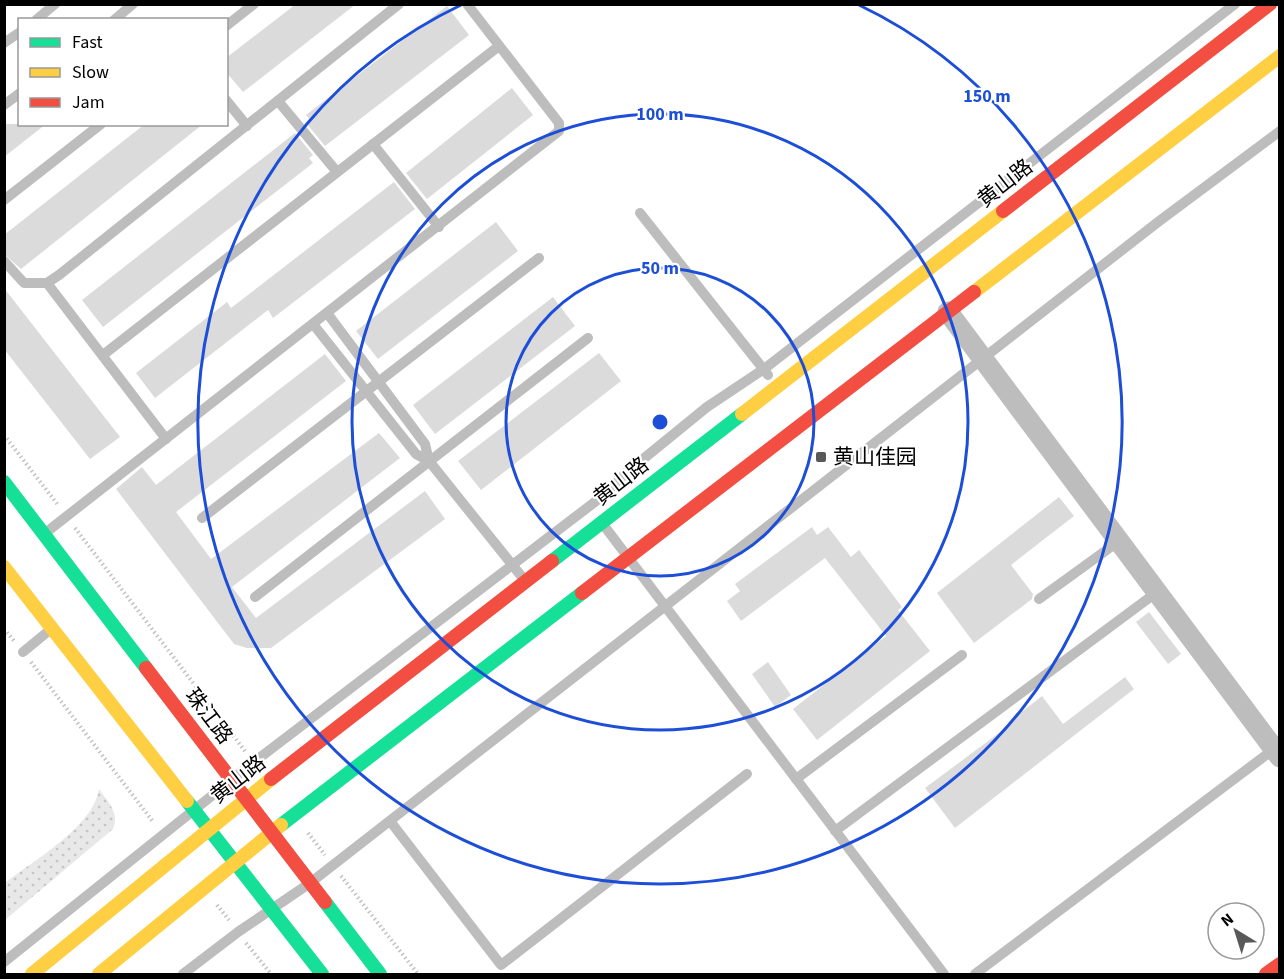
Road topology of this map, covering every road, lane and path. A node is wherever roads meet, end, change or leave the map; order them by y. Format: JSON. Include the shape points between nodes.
{"nodes":[{"id":1,"x":55,"y":4,"type":"edge"},
{"id":2,"x":133,"y":4,"type":"edge"},
{"id":3,"x":254,"y":4,"type":"edge"},
{"id":4,"x":399,"y":4,"type":"edge"},
{"id":5,"x":467,"y":4,"type":"edge"},
{"id":6,"x":1235,"y":4,"type":"edge"},
{"id":7,"x":1270,"y":4,"type":"edge"},
{"id":8,"x":38,"y":18,"type":"edge"},
{"id":9,"x":116,"y":18,"type":"edge"},
{"id":10,"x":228,"y":24,"type":"edge"},
{"id":11,"x":18,"y":33,"type":"edge"},
{"id":12,"x":4,"y":43,"type":"edge"},
{"id":13,"x":499,"y":46,"type":"junction"},
{"id":14,"x":1280,"y":56,"type":"edge"},
{"id":15,"x":18,"y":94,"type":"edge"},
{"id":16,"x":278,"y":101,"type":"junction"},
{"id":17,"x":228,"y":102,"type":"edge"},
{"id":18,"x":4,"y":105,"type":"edge"},
{"id":19,"x":98,"y":126,"type":"edge"},
{"id":20,"x":247,"y":126,"type":"junction"},
{"id":21,"x":1280,"y":131,"type":"edge"},
{"id":22,"x":373,"y":144,"type":"junction"},
{"id":23,"x":337,"y":172,"type":"junction"},
{"id":24,"x":4,"y":200,"type":"edge"},
{"id":25,"x":640,"y":213,"type":"dead end"},
{"id":26,"x":438,"y":227,"type":"junction"},
{"id":27,"x":539,"y":258,"type":"dead end"},
{"id":28,"x":4,"y":261,"type":"edge"},
{"id":29,"x":47,"y":283,"type":"junction"},
{"id":30,"x":948,"y":312,"type":"junction"},
{"id":31,"x":327,"y":313,"type":"junction"},
{"id":32,"x":313,"y":324,"type":"junction"},
{"id":33,"x":588,"y":338,"type":"dead end"},
{"id":34,"x":103,"y":355,"type":"junction"},
{"id":35,"x":982,"y":358,"type":"junction"},
{"id":36,"x":764,"y":369,"type":"junction"},
{"id":37,"x":378,"y":382,"type":"junction"},
{"id":38,"x":777,"y":386,"type":"junction"},
{"id":39,"x":366,"y":391,"type":"junction"},
{"id":40,"x":4,"y":435,"type":"edge"},
{"id":41,"x":166,"y":439,"type":"junction"},
{"id":42,"x":429,"y":461,"type":"junction"},
{"id":43,"x":4,"y":482,"type":"edge"},
{"id":44,"x":66,"y":517,"type":"junction"},
{"id":45,"x":202,"y":518,"type":"dead end"},
{"id":46,"x":602,"y":523,"type":"junction"},
{"id":47,"x":44,"y":534,"type":"junction"},
{"id":48,"x":1119,"y":541,"type":"junction"},
{"id":49,"x":628,"y":558,"type":"junction"},
{"id":50,"x":511,"y":564,"type":"junction"},
{"id":51,"x":4,"y":567,"type":"edge"},
{"id":52,"x":526,"y":582,"type":"junction"},
{"id":53,"x":1157,"y":592,"type":"junction"},
{"id":54,"x":255,"y":597,"type":"dead end"},
{"id":55,"x":1039,"y":599,"type":"dead end"},
{"id":56,"x":665,"y":606,"type":"junction"},
{"id":57,"x":4,"y":628,"type":"edge"},
{"id":58,"x":51,"y":629,"type":"junction"},
{"id":59,"x":23,"y":652,"type":"junction"},
{"id":60,"x":962,"y":655,"type":"dead end"},
{"id":61,"x":1277,"y":753,"type":"edge"},
{"id":62,"x":254,"y":762,"type":"junction"},
{"id":63,"x":747,"y":774,"type":"dead end"},
{"id":64,"x":796,"y":779,"type":"junction"},
{"id":65,"x":231,"y":780,"type":"junction"},
{"id":66,"x":246,"y":799,"type":"junction"},
{"id":67,"x":194,"y":809,"type":"junction"},
{"id":68,"x":294,"y":815,"type":"junction"},
{"id":69,"x":390,"y":821,"type":"junction"},
{"id":70,"x":210,"y":828,"type":"junction"},
{"id":71,"x":836,"y":831,"type":"junction"},
{"id":72,"x":272,"y":832,"type":"junction"},
{"id":73,"x":163,"y":834,"type":"junction"},
{"id":74,"x":236,"y":862,"type":"junction"},
{"id":75,"x":333,"y":865,"type":"junction"},
{"id":76,"x":310,"y":883,"type":"junction"},
{"id":77,"x":204,"y":888,"type":"junction"},
{"id":78,"x":272,"y":909,"type":"junction"},
{"id":79,"x":238,"y":932,"type":"junction"},
{"id":80,"x":4,"y":962,"type":"edge"},
{"id":81,"x":1280,"y":964,"type":"edge"},
{"id":82,"x":32,"y":975,"type":"edge"},
{"id":83,"x":99,"y":975,"type":"edge"},
{"id":84,"x":183,"y":975,"type":"edge"},
{"id":85,"x":271,"y":975,"type":"edge"},
{"id":86,"x":322,"y":975,"type":"edge"},
{"id":87,"x":380,"y":975,"type":"edge"},
{"id":88,"x":418,"y":975,"type":"edge"},
{"id":89,"x":944,"y":975,"type":"edge"},
{"id":90,"x":975,"y":975,"type":"edge"},
{"id":91,"x":1266,"y":975,"type":"edge"}],
"edges":[{"from":1,"to":8,"type":"lane"},
{"from":2,"to":9,"type":"lane"},
{"from":3,"to":10,"type":"lane"},
{"from":4,"to":16,"type":"lane"},
{"from":5,"to":13,"type":"lane"},
{"from":6,"to":36,"type":"lane"},
{"from":7,"to":38,"type":"main road","name":"黄山路"},
{"from":11,"to":12,"type":"lane"},
{"from":13,"to":22,"type":"lane"},
{"from":13,"to":26,"type":"lane","via":[[559,123],[560,131]]},
{"from":14,"to":30,"type":"main road"},
{"from":15,"to":18,"type":"lane"},
{"from":16,"to":20,"type":"lane"},
{"from":16,"to":23,"type":"lane"},
{"from":17,"to":20,"type":"lane"},
{"from":19,"to":24,"type":"lane"},
{"from":20,"to":29,"type":"lane"},
{"from":21,"to":35,"type":"lane"},
{"from":22,"to":23,"type":"lane"},
{"from":22,"to":26,"type":"lane"},
{"from":23,"to":34,"type":"lane"},
{"from":25,"to":36,"type":"lane"},
{"from":26,"to":31,"type":"lane"},
{"from":27,"to":37,"type":"lane"},
{"from":28,"to":29,"type":"lane","via":[[24,283]]},
{"from":29,"to":34,"type":"lane"},
{"from":30,"to":35,"type":"street"},
{"from":30,"to":49,"type":"main road"},
{"from":31,"to":32,"type":"lane"},
{"from":31,"to":37,"type":"lane"},
{"from":32,"to":39,"type":"lane"},
{"from":32,"to":41,"type":"lane"},
{"from":33,"to":42,"type":"lane"},
{"from":34,"to":41,"type":"lane"},
{"from":35,"to":48,"type":"street"},
{"from":35,"to":56,"type":"lane"},
{"from":36,"to":38,"type":"lane"},
{"from":36,"to":50,"type":"lane","via":[[707,407],[604,495]]},
{"from":37,"to":39,"type":"lane"},
{"from":37,"to":42,"type":"lane","via":[[425,444]]},
{"from":38,"to":46,"type":"main road","name":"黄山路"},
{"from":39,"to":42,"type":"lane","via":[[416,454]]},
{"from":39,"to":45,"type":"lane"},
{"from":40,"to":44,"type":"path"},
{"from":41,"to":44,"type":"lane"},
{"from":42,"to":50,"type":"lane"},
{"from":42,"to":54,"type":"lane"},
{"from":43,"to":47,"type":"main road","name":"珠江路"},
{"from":44,"to":47,"type":"lane"},
{"from":44,"to":62,"type":"path"},
{"from":46,"to":49,"type":"lane"},
{"from":46,"to":52,"type":"main road","name":"黄山路"},
{"from":47,"to":65,"type":"main road","name":"珠江路"},
{"from":48,"to":53,"type":"street"},
{"from":48,"to":55,"type":"lane"},
{"from":49,"to":56,"type":"lane"},
{"from":49,"to":68,"type":"main road"},
{"from":50,"to":52,"type":"lane"},
{"from":50,"to":62,"type":"lane"},
{"from":51,"to":58,"type":"main road"},
{"from":52,"to":66,"type":"main road","name":"黄山路"},
{"from":53,"to":61,"type":"street"},
{"from":53,"to":71,"type":"lane"},
{"from":56,"to":64,"type":"lane"},
{"from":56,"to":69,"type":"lane"},
{"from":57,"to":59,"type":"path"},
{"from":58,"to":59,"type":"lane"},
{"from":58,"to":67,"type":"main road"},
{"from":59,"to":73,"type":"path"},
{"from":60,"to":64,"type":"lane"},
{"from":61,"to":90,"type":"lane"},
{"from":62,"to":65,"type":"lane"},
{"from":63,"to":69,"type":"lane","via":[[501,965]]},
{"from":64,"to":71,"type":"lane"},
{"from":65,"to":66,"type":"main road","name":"珠江路"},
{"from":65,"to":67,"type":"lane"},
{"from":66,"to":70,"type":"main road","name":"黄山路"},
{"from":66,"to":72,"type":"main road","name":"珠江路"},
{"from":67,"to":70,"type":"main road"},
{"from":67,"to":73,"type":"lane"},
{"from":68,"to":72,"type":"main road"},
{"from":68,"to":75,"type":"path"},
{"from":69,"to":75,"type":"lane"},
{"from":70,"to":74,"type":"main road"},
{"from":70,"to":82,"type":"main road","name":"黄山路"},
{"from":71,"to":89,"type":"lane"},
{"from":72,"to":74,"type":"main road"},
{"from":72,"to":76,"type":"main road","name":"珠江路"},
{"from":73,"to":80,"type":"lane"},
{"from":74,"to":77,"type":"main road"},
{"from":74,"to":78,"type":"main road"},
{"from":75,"to":76,"type":"lane"},
{"from":75,"to":88,"type":"path"},
{"from":76,"to":78,"type":"lane"},
{"from":76,"to":87,"type":"main road","name":"珠江路"},
{"from":77,"to":79,"type":"path"},
{"from":77,"to":83,"type":"main road"},
{"from":78,"to":79,"type":"lane"},
{"from":78,"to":86,"type":"main road"},
{"from":79,"to":84,"type":"lane"},
{"from":79,"to":85,"type":"path"},
{"from":81,"to":91,"type":"main road"}]}
